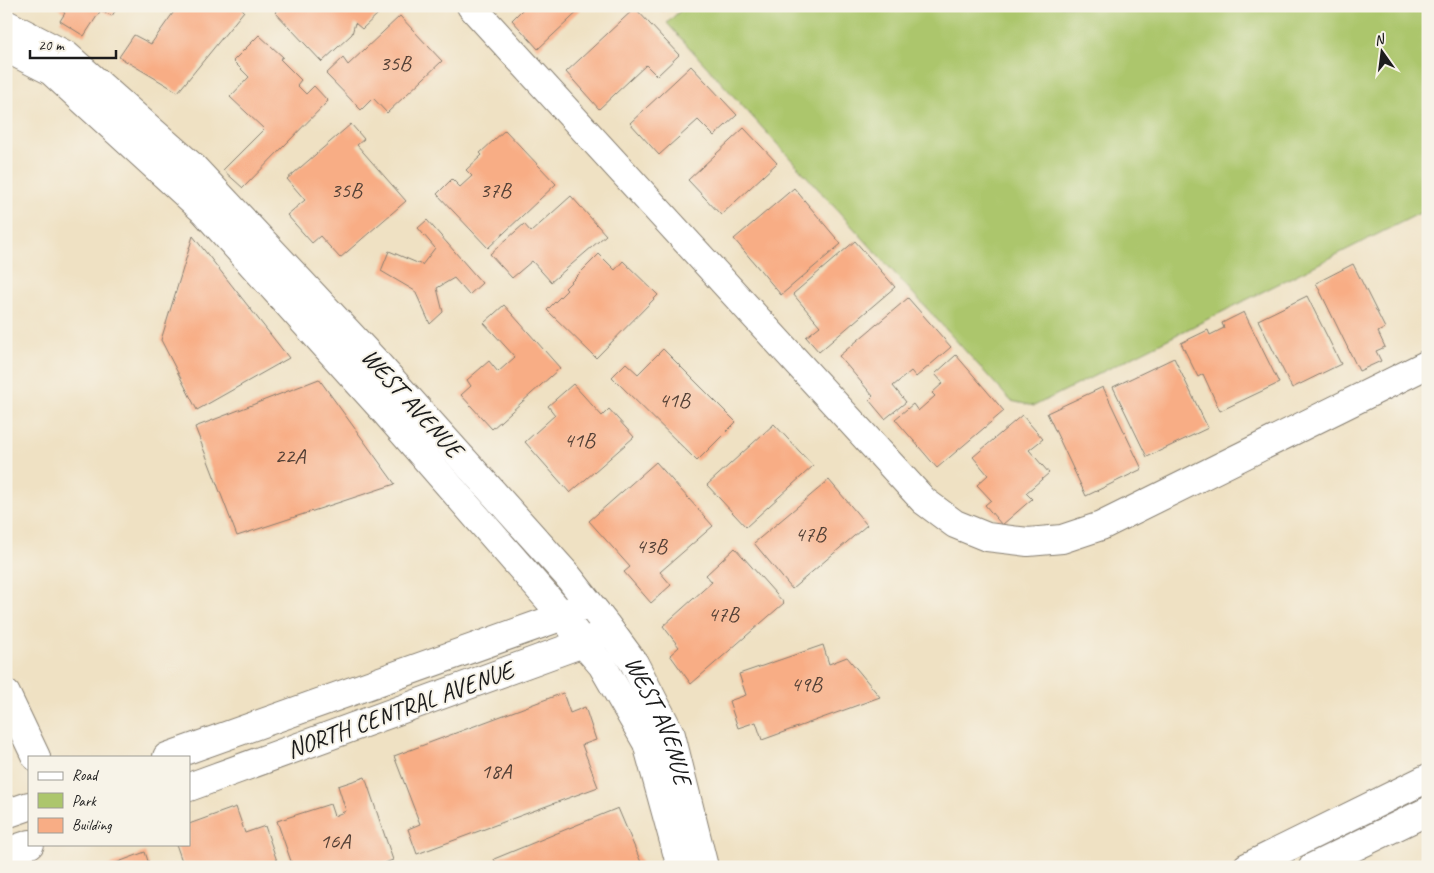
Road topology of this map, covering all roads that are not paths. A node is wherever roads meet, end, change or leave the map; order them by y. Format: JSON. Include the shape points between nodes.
{"nodes":[{"id":1,"x":471,"y":6,"type":"edge"},
{"id":2,"x":6,"y":24,"type":"edge"},
{"id":3,"x":6,"y":48,"type":"edge"},
{"id":4,"x":1428,"y":364,"type":"edge"},
{"id":5,"x":588,"y":602,"type":"junction"},
{"id":6,"x":563,"y":616,"type":"junction"},
{"id":7,"x":611,"y":630,"type":"junction"},
{"id":8,"x":583,"y":643,"type":"junction"},
{"id":9,"x":6,"y":694,"type":"edge"},
{"id":10,"x":36,"y":756,"type":"edge"},
{"id":11,"x":170,"y":756,"type":"edge"},
{"id":12,"x":1428,"y":778,"type":"edge"},
{"id":13,"x":190,"y":787,"type":"edge"},
{"id":14,"x":28,"y":806,"type":"edge"},
{"id":15,"x":1428,"y":811,"type":"edge"},
{"id":16,"x":6,"y":814,"type":"edge"},
{"id":17,"x":28,"y":845,"type":"edge"},
{"id":18,"x":6,"y":852,"type":"edge"},
{"id":19,"x":681,"y":867,"type":"edge"},
{"id":20,"x":704,"y":867,"type":"edge"},
{"id":21,"x":1247,"y":867,"type":"edge"},
{"id":22,"x":1313,"y":867,"type":"edge"}],
"edges":[{"from":1,"to":4,"type":"street","via":[[924,501],[954,524],[987,537],[1028,542],[1062,539],[1101,526]]},
{"from":2,"to":5,"type":"street","name":"WEST AVENUE","via":[[66,54],[194,168],[374,360]]},
{"from":3,"to":6,"type":"street","name":"WEST AVENUE","via":[[51,71],[204,210]]},
{"from":5,"to":6,"type":"street","name":"NORTH CENTRAL AVENUE"},
{"from":5,"to":7,"type":"street","name":"WEST AVENUE"},
{"from":6,"to":8,"type":"street","name":"WEST AVENUE"},
{"from":6,"to":11,"type":"street","name":"NORTH CENTRAL AVENUE"},
{"from":7,"to":8,"type":"street","name":"NORTH CENTRAL AVENUE"},
{"from":7,"to":20,"type":"street","name":"WEST AVENUE","via":[[634,663],[671,735]]},
{"from":8,"to":13,"type":"street","name":"NORTH CENTRAL AVENUE"},
{"from":8,"to":19,"type":"street","name":"WEST AVENUE","via":[[602,665],[647,743]]},
{"from":9,"to":10,"type":"street"},
{"from":12,"to":21,"type":"street"},
{"from":14,"to":16,"type":"street"},
{"from":15,"to":22,"type":"street"},
{"from":17,"to":18,"type":"street"}]}
